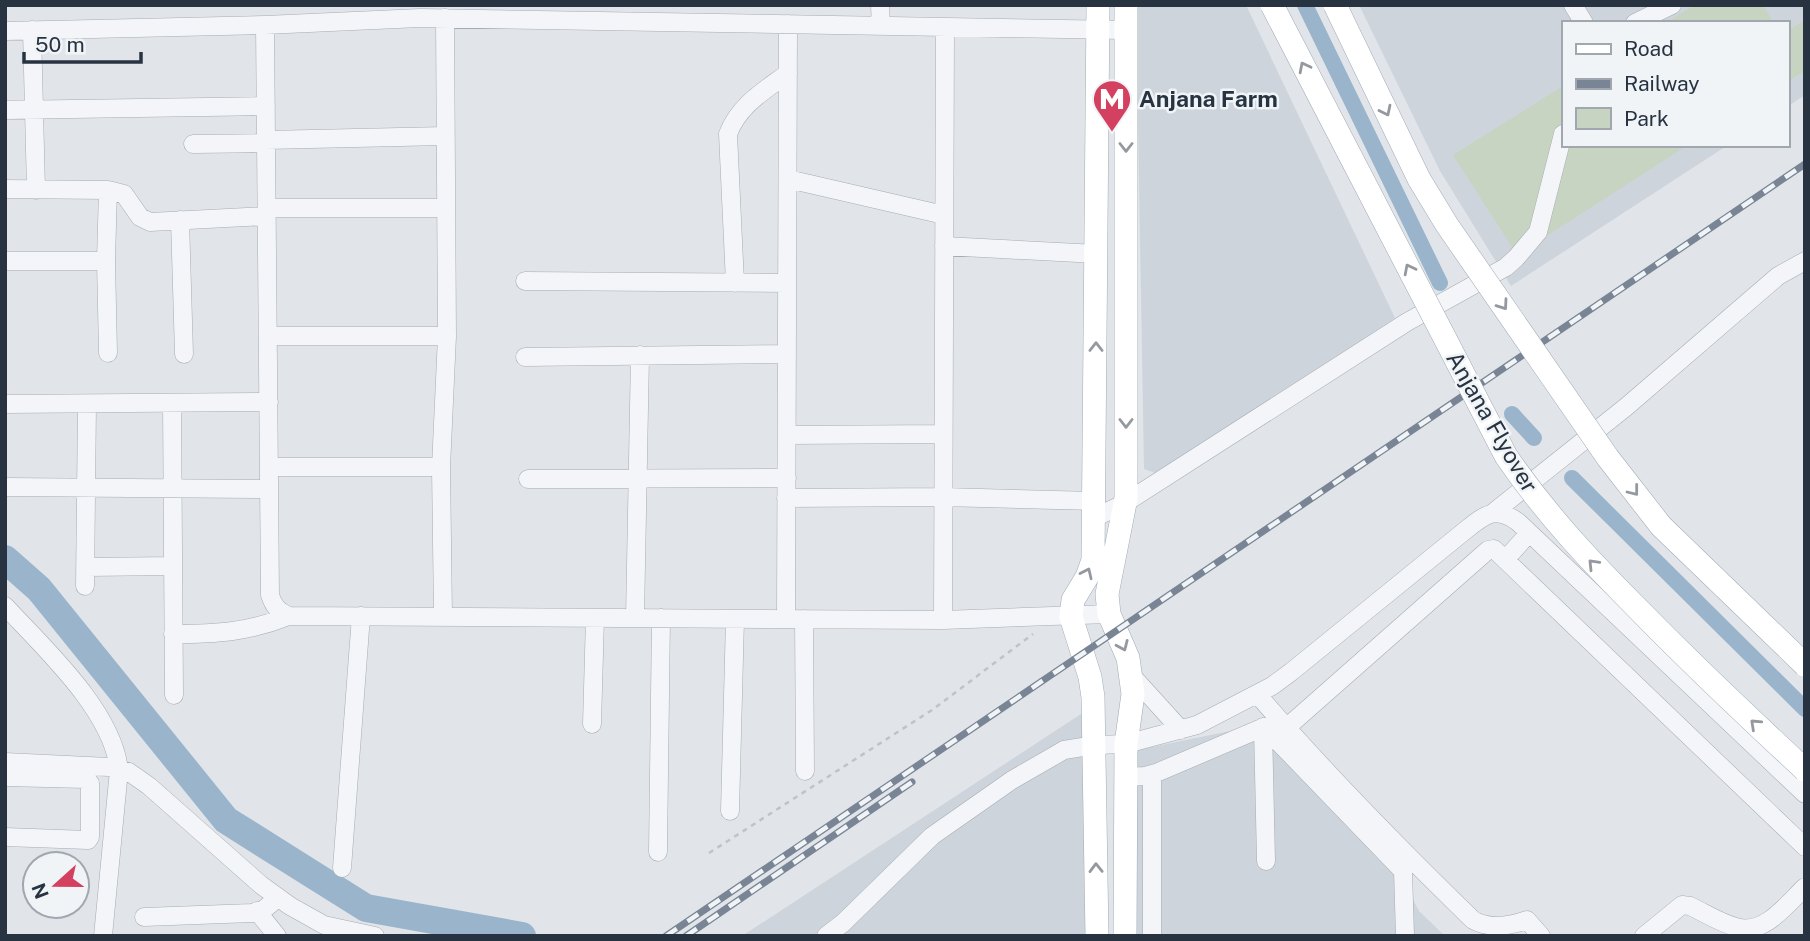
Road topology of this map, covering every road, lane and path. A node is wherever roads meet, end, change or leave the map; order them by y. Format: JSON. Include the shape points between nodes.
{"nodes":[{"id":1,"x":388,"y":5,"type":"edge"},
{"id":2,"x":880,"y":5,"type":"edge"},
{"id":3,"x":1081,"y":5,"type":"edge"},
{"id":4,"x":1126,"y":5,"type":"edge"},
{"id":5,"x":1272,"y":5,"type":"edge"},
{"id":6,"x":1335,"y":5,"type":"edge"},
{"id":7,"x":1573,"y":5,"type":"edge"},
{"id":8,"x":1672,"y":5,"type":"edge"},
{"id":9,"x":1098,"y":6,"type":"edge"},
{"id":10,"x":662,"y":14,"type":"edge"},
{"id":11,"x":420,"y":18,"type":"junction"},
{"id":12,"x":445,"y":18,"type":"junction"},
{"id":13,"x":1583,"y":21,"type":"edge"},
{"id":14,"x":1639,"y":21,"type":"edge"},
{"id":15,"x":788,"y":24,"type":"junction"},
{"id":16,"x":265,"y":25,"type":"junction"},
{"id":17,"x":881,"y":26,"type":"junction"},
{"id":18,"x":945,"y":27,"type":"junction"},
{"id":19,"x":32,"y":30,"type":"junction"},
{"id":20,"x":1098,"y":30,"type":"junction"},
{"id":21,"x":1126,"y":30,"type":"junction"},
{"id":22,"x":5,"y":31,"type":"edge"},
{"id":23,"x":788,"y":73,"type":"junction"},
{"id":24,"x":266,"y":106,"type":"junction"},
{"id":25,"x":5,"y":110,"type":"edge"},
{"id":26,"x":34,"y":110,"type":"junction"},
{"id":27,"x":445,"y":136,"type":"junction"},
{"id":28,"x":1562,"y":138,"type":"edge"},
{"id":29,"x":266,"y":141,"type":"junction"},
{"id":30,"x":193,"y":144,"type":"dead end"},
{"id":31,"x":788,"y":179,"type":"junction"},
{"id":32,"x":5,"y":189,"type":"edge"},
{"id":33,"x":36,"y":190,"type":"junction"},
{"id":34,"x":108,"y":190,"type":"junction"},
{"id":35,"x":446,"y":208,"type":"junction"},
{"id":36,"x":267,"y":212,"type":"junction"},
{"id":37,"x":944,"y":215,"type":"junction"},
{"id":38,"x":180,"y":220,"type":"junction"},
{"id":39,"x":944,"y":246,"type":"junction"},
{"id":40,"x":1097,"y":254,"type":"junction"},
{"id":41,"x":5,"y":261,"type":"edge"},
{"id":42,"x":106,"y":261,"type":"junction"},
{"id":43,"x":1805,"y":261,"type":"edge"},
{"id":44,"x":525,"y":281,"type":"dead end"},
{"id":45,"x":735,"y":283,"type":"junction"},
{"id":46,"x":787,"y":284,"type":"junction"},
{"id":47,"x":268,"y":336,"type":"junction"},
{"id":48,"x":447,"y":336,"type":"junction"},
{"id":49,"x":108,"y":353,"type":"dead end"},
{"id":50,"x":184,"y":354,"type":"dead end"},
{"id":51,"x":787,"y":354,"type":"junction"},
{"id":52,"x":640,"y":355,"type":"junction"},
{"id":53,"x":525,"y":357,"type":"dead end"},
{"id":54,"x":269,"y":402,"type":"junction"},
{"id":55,"x":5,"y":404,"type":"edge"},
{"id":56,"x":87,"y":404,"type":"junction"},
{"id":57,"x":172,"y":404,"type":"junction"},
{"id":58,"x":943,"y":434,"type":"junction"},
{"id":59,"x":787,"y":435,"type":"junction"},
{"id":60,"x":269,"y":467,"type":"junction"},
{"id":61,"x":441,"y":467,"type":"junction"},
{"id":62,"x":786,"y":478,"type":"junction"},
{"id":63,"x":528,"y":479,"type":"dead end"},
{"id":64,"x":638,"y":479,"type":"junction"},
{"id":65,"x":5,"y":487,"type":"edge"},
{"id":66,"x":86,"y":489,"type":"junction"},
{"id":67,"x":172,"y":489,"type":"junction"},
{"id":68,"x":269,"y":489,"type":"junction"},
{"id":69,"x":943,"y":497,"type":"junction"},
{"id":70,"x":786,"y":498,"type":"junction"},
{"id":71,"x":1125,"y":503,"type":"junction"},
{"id":72,"x":1094,"y":509,"type":"junction"},
{"id":73,"x":1494,"y":512,"type":"junction"},
{"id":74,"x":1529,"y":533,"type":"junction"},
{"id":75,"x":1505,"y":560,"type":"junction"},
{"id":76,"x":173,"y":566,"type":"junction"},
{"id":77,"x":86,"y":567,"type":"junction"},
{"id":78,"x":85,"y":586,"type":"dead end"},
{"id":79,"x":5,"y":606,"type":"edge"},
{"id":80,"x":1109,"y":614,"type":"junction"},
{"id":81,"x":289,"y":616,"type":"junction"},
{"id":82,"x":361,"y":616,"type":"junction"},
{"id":83,"x":443,"y":616,"type":"junction"},
{"id":84,"x":1063,"y":617,"type":"junction"},
{"id":85,"x":595,"y":618,"type":"junction"},
{"id":86,"x":635,"y":618,"type":"junction"},
{"id":87,"x":661,"y":618,"type":"junction"},
{"id":88,"x":735,"y":619,"type":"junction"},
{"id":89,"x":795,"y":619,"type":"junction"},
{"id":90,"x":943,"y":620,"type":"junction"},
{"id":91,"x":173,"y":634,"type":"junction"},
{"id":92,"x":1805,"y":666,"type":"edge"},
{"id":93,"x":1132,"y":676,"type":"junction"},
{"id":94,"x":1257,"y":694,"type":"junction"},
{"id":95,"x":174,"y":695,"type":"dead end"},
{"id":96,"x":592,"y":724,"type":"dead end"},
{"id":97,"x":1263,"y":727,"type":"junction"},
{"id":98,"x":1285,"y":729,"type":"junction"},
{"id":99,"x":1181,"y":730,"type":"junction"},
{"id":100,"x":1126,"y":744,"type":"junction"},
{"id":101,"x":1095,"y":745,"type":"junction"},
{"id":102,"x":5,"y":762,"type":"edge"},
{"id":103,"x":119,"y":770,"type":"junction"},
{"id":104,"x":805,"y":771,"type":"dead end"},
{"id":105,"x":1805,"y":771,"type":"edge"},
{"id":106,"x":1152,"y":774,"type":"junction"},
{"id":107,"x":5,"y":777,"type":"edge"},
{"id":108,"x":1126,"y":777,"type":"junction"},
{"id":109,"x":1805,"y":794,"type":"edge"},
{"id":110,"x":730,"y":811,"type":"dead end"},
{"id":111,"x":5,"y":837,"type":"edge"},
{"id":112,"x":1805,"y":846,"type":"edge"},
{"id":113,"x":657,"y":852,"type":"dead end"},
{"id":114,"x":709,"y":853,"type":"dead end"},
{"id":115,"x":1266,"y":862,"type":"dead end"},
{"id":116,"x":342,"y":868,"type":"dead end"},
{"id":117,"x":1805,"y":887,"type":"edge"},
{"id":118,"x":278,"y":898,"type":"junction"},
{"id":119,"x":257,"y":911,"type":"junction"},
{"id":120,"x":145,"y":917,"type":"dead end"},
{"id":121,"x":850,"y":927,"type":"edge"},
{"id":122,"x":103,"y":936,"type":"edge"},
{"id":123,"x":277,"y":936,"type":"edge"},
{"id":124,"x":375,"y":936,"type":"edge"},
{"id":125,"x":826,"y":936,"type":"edge"},
{"id":126,"x":1097,"y":936,"type":"edge"},
{"id":127,"x":1125,"y":936,"type":"edge"},
{"id":128,"x":1152,"y":936,"type":"edge"},
{"id":129,"x":1405,"y":936,"type":"edge"},
{"id":130,"x":1541,"y":936,"type":"edge"},
{"id":131,"x":1644,"y":936,"type":"edge"}],
"edges":[{"from":1,"to":11,"type":"street"},
{"from":2,"to":17,"type":"street"},
{"from":3,"to":9,"type":"street"},
{"from":4,"to":21,"type":"main road"},
{"from":105,"to":5,"type":"main road","name":"Anjana Flyover","one_way":true,"bridge":true,"via":[[1715,687],[1535,498],[1506,456]]},
{"from":6,"to":92,"type":"main road","one_way":true,"bridge":true,"via":[[1426,191],[1608,458],[1661,526]]},
{"from":7,"to":13,"type":"street"},
{"from":8,"to":14,"type":"street"},
{"from":9,"to":20,"type":"main road"},
{"from":10,"to":12,"type":"street"},
{"from":10,"to":15,"type":"street"},
{"from":11,"to":12,"type":"street"},
{"from":11,"to":16,"type":"street"},
{"from":12,"to":27,"type":"street"},
{"from":15,"to":17,"type":"street"},
{"from":15,"to":23,"type":"street"},
{"from":16,"to":19,"type":"street"},
{"from":16,"to":24,"type":"street"},
{"from":17,"to":18,"type":"street"},
{"from":18,"to":20,"type":"street"},
{"from":18,"to":37,"type":"street"},
{"from":19,"to":22,"type":"street"},
{"from":19,"to":26,"type":"street"},
{"from":20,"to":21,"type":"street"},
{"from":20,"to":40,"type":"main road"},
{"from":21,"to":71,"type":"main road","one_way":true},
{"from":23,"to":31,"type":"street"},
{"from":23,"to":45,"type":"street","via":[[747,104],[729,134]]},
{"from":24,"to":26,"type":"street"},
{"from":24,"to":29,"type":"street"},
{"from":25,"to":26,"type":"street"},
{"from":26,"to":33,"type":"street"},
{"from":27,"to":29,"type":"street"},
{"from":27,"to":35,"type":"street"},
{"from":28,"to":71,"type":"street","via":[[1538,232],[1506,267],[1407,322]]},
{"from":29,"to":30,"type":"street"},
{"from":29,"to":36,"type":"street"},
{"from":31,"to":37,"type":"street"},
{"from":31,"to":46,"type":"street"},
{"from":32,"to":33,"type":"street"},
{"from":33,"to":34,"type":"street"},
{"from":34,"to":38,"type":"street","via":[[124,194],[140,217],[150,222]]},
{"from":34,"to":42,"type":"street"},
{"from":35,"to":36,"type":"street"},
{"from":35,"to":48,"type":"street"},
{"from":36,"to":38,"type":"street"},
{"from":36,"to":47,"type":"street"},
{"from":37,"to":39,"type":"street"},
{"from":38,"to":50,"type":"street"},
{"from":39,"to":40,"type":"street"},
{"from":39,"to":58,"type":"street"},
{"from":72,"to":40,"type":"main road","one_way":true},
{"from":41,"to":42,"type":"street"},
{"from":42,"to":49,"type":"street"},
{"from":43,"to":73,"type":"street","via":[[1778,276],[1626,407]]},
{"from":44,"to":45,"type":"street"},
{"from":45,"to":46,"type":"street"},
{"from":46,"to":51,"type":"street"},
{"from":47,"to":48,"type":"street"},
{"from":47,"to":54,"type":"street"},
{"from":48,"to":61,"type":"street"},
{"from":51,"to":52,"type":"street"},
{"from":51,"to":59,"type":"street"},
{"from":52,"to":53,"type":"street"},
{"from":52,"to":64,"type":"street"},
{"from":54,"to":57,"type":"street"},
{"from":54,"to":60,"type":"street"},
{"from":55,"to":56,"type":"street"},
{"from":56,"to":57,"type":"street"},
{"from":56,"to":66,"type":"street"},
{"from":57,"to":67,"type":"street"},
{"from":58,"to":59,"type":"street"},
{"from":58,"to":69,"type":"street"},
{"from":59,"to":62,"type":"street"},
{"from":60,"to":61,"type":"street"},
{"from":60,"to":68,"type":"street"},
{"from":61,"to":83,"type":"street"},
{"from":62,"to":64,"type":"street"},
{"from":62,"to":70,"type":"street"},
{"from":63,"to":64,"type":"street"},
{"from":64,"to":86,"type":"street"},
{"from":65,"to":66,"type":"street"},
{"from":66,"to":67,"type":"street"},
{"from":66,"to":77,"type":"street"},
{"from":67,"to":68,"type":"street"},
{"from":67,"to":76,"type":"street"},
{"from":68,"to":81,"type":"street","via":[[270,595],[273,605]]},
{"from":69,"to":70,"type":"street"},
{"from":69,"to":72,"type":"street"},
{"from":69,"to":90,"type":"street"},
{"from":70,"to":89,"type":"street"},
{"from":71,"to":72,"type":"street"},
{"from":71,"to":80,"type":"main road","via":[[1107,594]]},
{"from":84,"to":72,"type":"main road","one_way":true,"via":[[1093,561]]},
{"from":73,"to":74,"type":"street","via":[[1508,515]]},
{"from":73,"to":94,"type":"street","via":[[1479,519],[1292,672]]},
{"from":74,"to":75,"type":"street"},
{"from":74,"to":109,"type":"street"},
{"from":75,"to":98,"type":"street","via":[[1488,550]]},
{"from":75,"to":112,"type":"street"},
{"from":76,"to":77,"type":"street"},
{"from":76,"to":91,"type":"street"},
{"from":77,"to":78,"type":"street"},
{"from":79,"to":103,"type":"street","via":[[61,665],[102,719]]},
{"from":80,"to":84,"type":"street"},
{"from":80,"to":93,"type":"main road","one_way":true},
{"from":81,"to":82,"type":"street"},
{"from":81,"to":91,"type":"street","via":[[236,632]]},
{"from":82,"to":83,"type":"street"},
{"from":82,"to":116,"type":"street"},
{"from":83,"to":85,"type":"street"},
{"from":84,"to":90,"type":"street"},
{"from":84,"to":101,"type":"main road","via":[[1090,677]]},
{"from":84,"to":114,"type":"path","via":[[932,710]]},
{"from":85,"to":86,"type":"street"},
{"from":85,"to":96,"type":"street"},
{"from":86,"to":87,"type":"street"},
{"from":87,"to":88,"type":"street"},
{"from":87,"to":113,"type":"street"},
{"from":88,"to":89,"type":"street"},
{"from":88,"to":110,"type":"street"},
{"from":89,"to":90,"type":"street"},
{"from":89,"to":104,"type":"street"},
{"from":91,"to":95,"type":"street"},
{"from":93,"to":99,"type":"street"},
{"from":93,"to":100,"type":"main road"},
{"from":94,"to":98,"type":"street"},
{"from":94,"to":99,"type":"street"},
{"from":97,"to":106,"type":"street"},
{"from":97,"to":115,"type":"street"},
{"from":97,"to":129,"type":"street","via":[[1403,871]]},
{"from":98,"to":130,"type":"street","via":[[1473,920],[1482,925],[1527,920]]},
{"from":99,"to":100,"type":"street"},
{"from":100,"to":101,"type":"street"},
{"from":100,"to":108,"type":"main road"},
{"from":101,"to":121,"type":"street","via":[[1064,750],[932,836]]},
{"from":126,"to":101,"type":"main road","one_way":true},
{"from":102,"to":103,"type":"street"},
{"from":103,"to":118,"type":"street","via":[[149,786]]},
{"from":103,"to":122,"type":"street"},
{"from":106,"to":108,"type":"street"},
{"from":106,"to":128,"type":"street"},
{"from":107,"to":111,"type":"street","via":[[86,779],[90,783],[90,837]]},
{"from":108,"to":127,"type":"main road"},
{"from":117,"to":131,"type":"street","via":[[1774,918],[1758,926],[1737,928],[1682,905]]},
{"from":118,"to":119,"type":"street"},
{"from":118,"to":124,"type":"street","via":[[324,925]]},
{"from":119,"to":120,"type":"street"},
{"from":119,"to":123,"type":"street"},
{"from":121,"to":125,"type":"street"}]}
